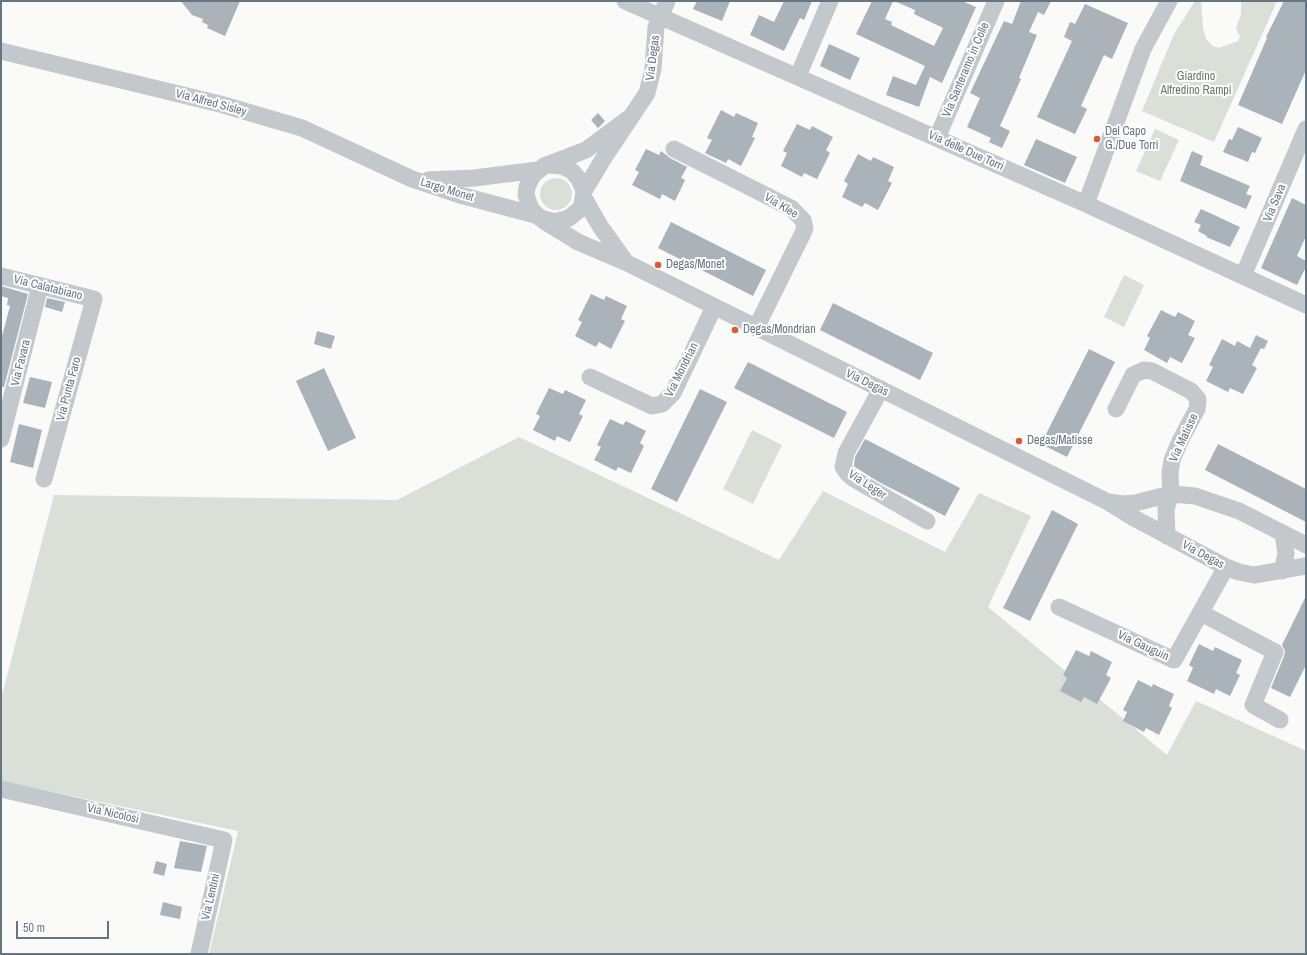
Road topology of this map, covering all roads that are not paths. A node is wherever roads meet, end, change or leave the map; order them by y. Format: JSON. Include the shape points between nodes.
{"nodes":[{"id":1,"x":625,"y":1,"type":"edge"},
{"id":2,"x":830,"y":1,"type":"edge"},
{"id":3,"x":996,"y":1,"type":"edge"},
{"id":4,"x":1169,"y":1,"type":"edge"},
{"id":5,"x":664,"y":9,"type":"edge"},
{"id":6,"x":1,"y":51,"type":"edge"},
{"id":7,"x":798,"y":76,"type":"junction"},
{"id":8,"x":629,"y":118,"type":"junction"},
{"id":9,"x":1306,"y":129,"type":"edge"},
{"id":10,"x":937,"y":138,"type":"junction"},
{"id":11,"x":674,"y":149,"type":"dead end"},
{"id":12,"x":544,"y":167,"type":"junction"},
{"id":13,"x":412,"y":179,"type":"junction"},
{"id":14,"x":584,"y":194,"type":"junction"},
{"id":15,"x":1086,"y":204,"type":"junction"},
{"id":16,"x":540,"y":218,"type":"junction"},
{"id":17,"x":627,"y":263,"type":"junction"},
{"id":18,"x":1,"y":276,"type":"edge"},
{"id":19,"x":1243,"y":276,"type":"junction"},
{"id":20,"x":40,"y":286,"type":"junction"},
{"id":21,"x":94,"y":299,"type":"joint"},
{"id":22,"x":1306,"y":305,"type":"edge"},
{"id":23,"x":714,"y":307,"type":"junction"},
{"id":24,"x":756,"y":328,"type":"junction"},
{"id":25,"x":590,"y":377,"type":"dead end"},
{"id":26,"x":881,"y":389,"type":"junction"},
{"id":27,"x":1116,"y":409,"type":"dead end"},
{"id":28,"x":1,"y":439,"type":"edge"},
{"id":29,"x":44,"y":479,"type":"dead end"},
{"id":30,"x":1171,"y":494,"type":"junction"},
{"id":31,"x":1108,"y":502,"type":"junction"},
{"id":32,"x":927,"y":521,"type":"dead end"},
{"id":33,"x":1283,"y":533,"type":"junction"},
{"id":34,"x":1167,"y":536,"type":"junction"},
{"id":35,"x":1306,"y":545,"type":"edge"},
{"id":36,"x":1306,"y":566,"type":"edge"},
{"id":37,"x":1226,"y":567,"type":"junction"},
{"id":38,"x":1282,"y":571,"type":"junction"},
{"id":39,"x":1059,"y":607,"type":"dead end"},
{"id":40,"x":1201,"y":613,"type":"junction"},
{"id":41,"x":1280,"y":720,"type":"dead end"},
{"id":42,"x":1,"y":789,"type":"edge"},
{"id":43,"x":224,"y":840,"type":"joint"},
{"id":44,"x":198,"y":954,"type":"edge"}],
"edges":[{"from":1,"to":5,"type":"street","name":"Via delle Due Torri"},
{"from":2,"to":7,"type":"street"},
{"from":3,"to":10,"type":"street","name":"Via Santeramo in Colle"},
{"from":4,"to":15,"type":"street","via":[[1143,49]]},
{"from":5,"to":7,"type":"street","name":"Via delle Due Torri"},
{"from":5,"to":8,"type":"street","name":"Via Degas","via":[[656,28],[650,85],[642,102]]},
{"from":6,"to":13,"type":"street","name":"Via Alfred Sisley","via":[[220,104],[302,128]]},
{"from":7,"to":10,"type":"street","name":"Via delle Due Torri"},
{"from":8,"to":12,"type":"street","name":"Largo Monet","via":[[586,150]]},
{"from":8,"to":14,"type":"street","name":"Largo Monet"},
{"from":9,"to":19,"type":"street","name":"Via Sava"},
{"from":10,"to":15,"type":"street","name":"Via delle Due Torri"},
{"from":11,"to":24,"type":"street","name":"Via Klee","via":[[790,208],[803,220],[803,233]]},
{"from":12,"to":13,"type":"street","name":"Largo Monet","via":[[474,178]]},
{"from":12,"to":14,"type":"street","name":"Largo Monet","via":[[562,166],[572,171],[579,179]]},
{"from":12,"to":16,"type":"street","via":[[529,182],[526,195],[528,203]]},
{"from":13,"to":16,"type":"street","name":"Largo Monet"},
{"from":14,"to":16,"type":"street","name":"Largo Monet","via":[[579,210],[569,218],[555,222]]},
{"from":14,"to":17,"type":"street","name":"Via Degas","via":[[604,232]]},
{"from":15,"to":19,"type":"street","name":"Via delle Due Torri"},
{"from":16,"to":17,"type":"street","name":"Via Degas","via":[[571,238]]},
{"from":17,"to":23,"type":"street","name":"Via Degas"},
{"from":18,"to":20,"type":"street","name":"Via Calatabiano"},
{"from":19,"to":22,"type":"street","name":"Via delle Due Torri"},
{"from":20,"to":21,"type":"street","name":"Via Calatabiano"},
{"from":20,"to":28,"type":"street","name":"Via Favara"},
{"from":21,"to":29,"type":"street","name":"Via Punta Faro"},
{"from":23,"to":24,"type":"street","name":"Via Degas"},
{"from":23,"to":25,"type":"street","name":"Via Mondrian","via":[[673,393],[662,404],[652,406]]},
{"from":24,"to":26,"type":"street","name":"Via Degas"},
{"from":26,"to":31,"type":"street","name":"Via Degas"},
{"from":26,"to":32,"type":"street","name":"Via Leger","via":[[846,453],[843,467],[854,479]]},
{"from":27,"to":30,"type":"street","name":"Via Matisse","via":[[1133,376],[1144,370],[1152,371],[1197,396],[1197,409],[1172,460]]},
{"from":30,"to":31,"type":"street","name":"Via Degas","via":[[1130,504]]},
{"from":30,"to":33,"type":"street","name":"Via Degas","via":[[1195,496],[1221,504]]},
{"from":30,"to":34,"type":"street","via":[[1166,509]]},
{"from":31,"to":34,"type":"street","name":"Via Degas"},
{"from":33,"to":35,"type":"street","name":"Via Degas"},
{"from":33,"to":38,"type":"street","via":[[1286,554]]},
{"from":34,"to":37,"type":"street","name":"Via Degas"},
{"from":36,"to":38,"type":"street","name":"Via Degas"},
{"from":37,"to":38,"type":"street","name":"Via Degas","via":[[1248,574]]},
{"from":37,"to":40,"type":"street","name":"Via Gauguin"},
{"from":39,"to":40,"type":"street","name":"Via Gauguin","via":[[1174,660]]},
{"from":40,"to":41,"type":"street","via":[[1275,652],[1252,706]]},
{"from":42,"to":43,"type":"street","name":"Via Nicolosi"},
{"from":43,"to":44,"type":"street","name":"Via Lentini"}]}
